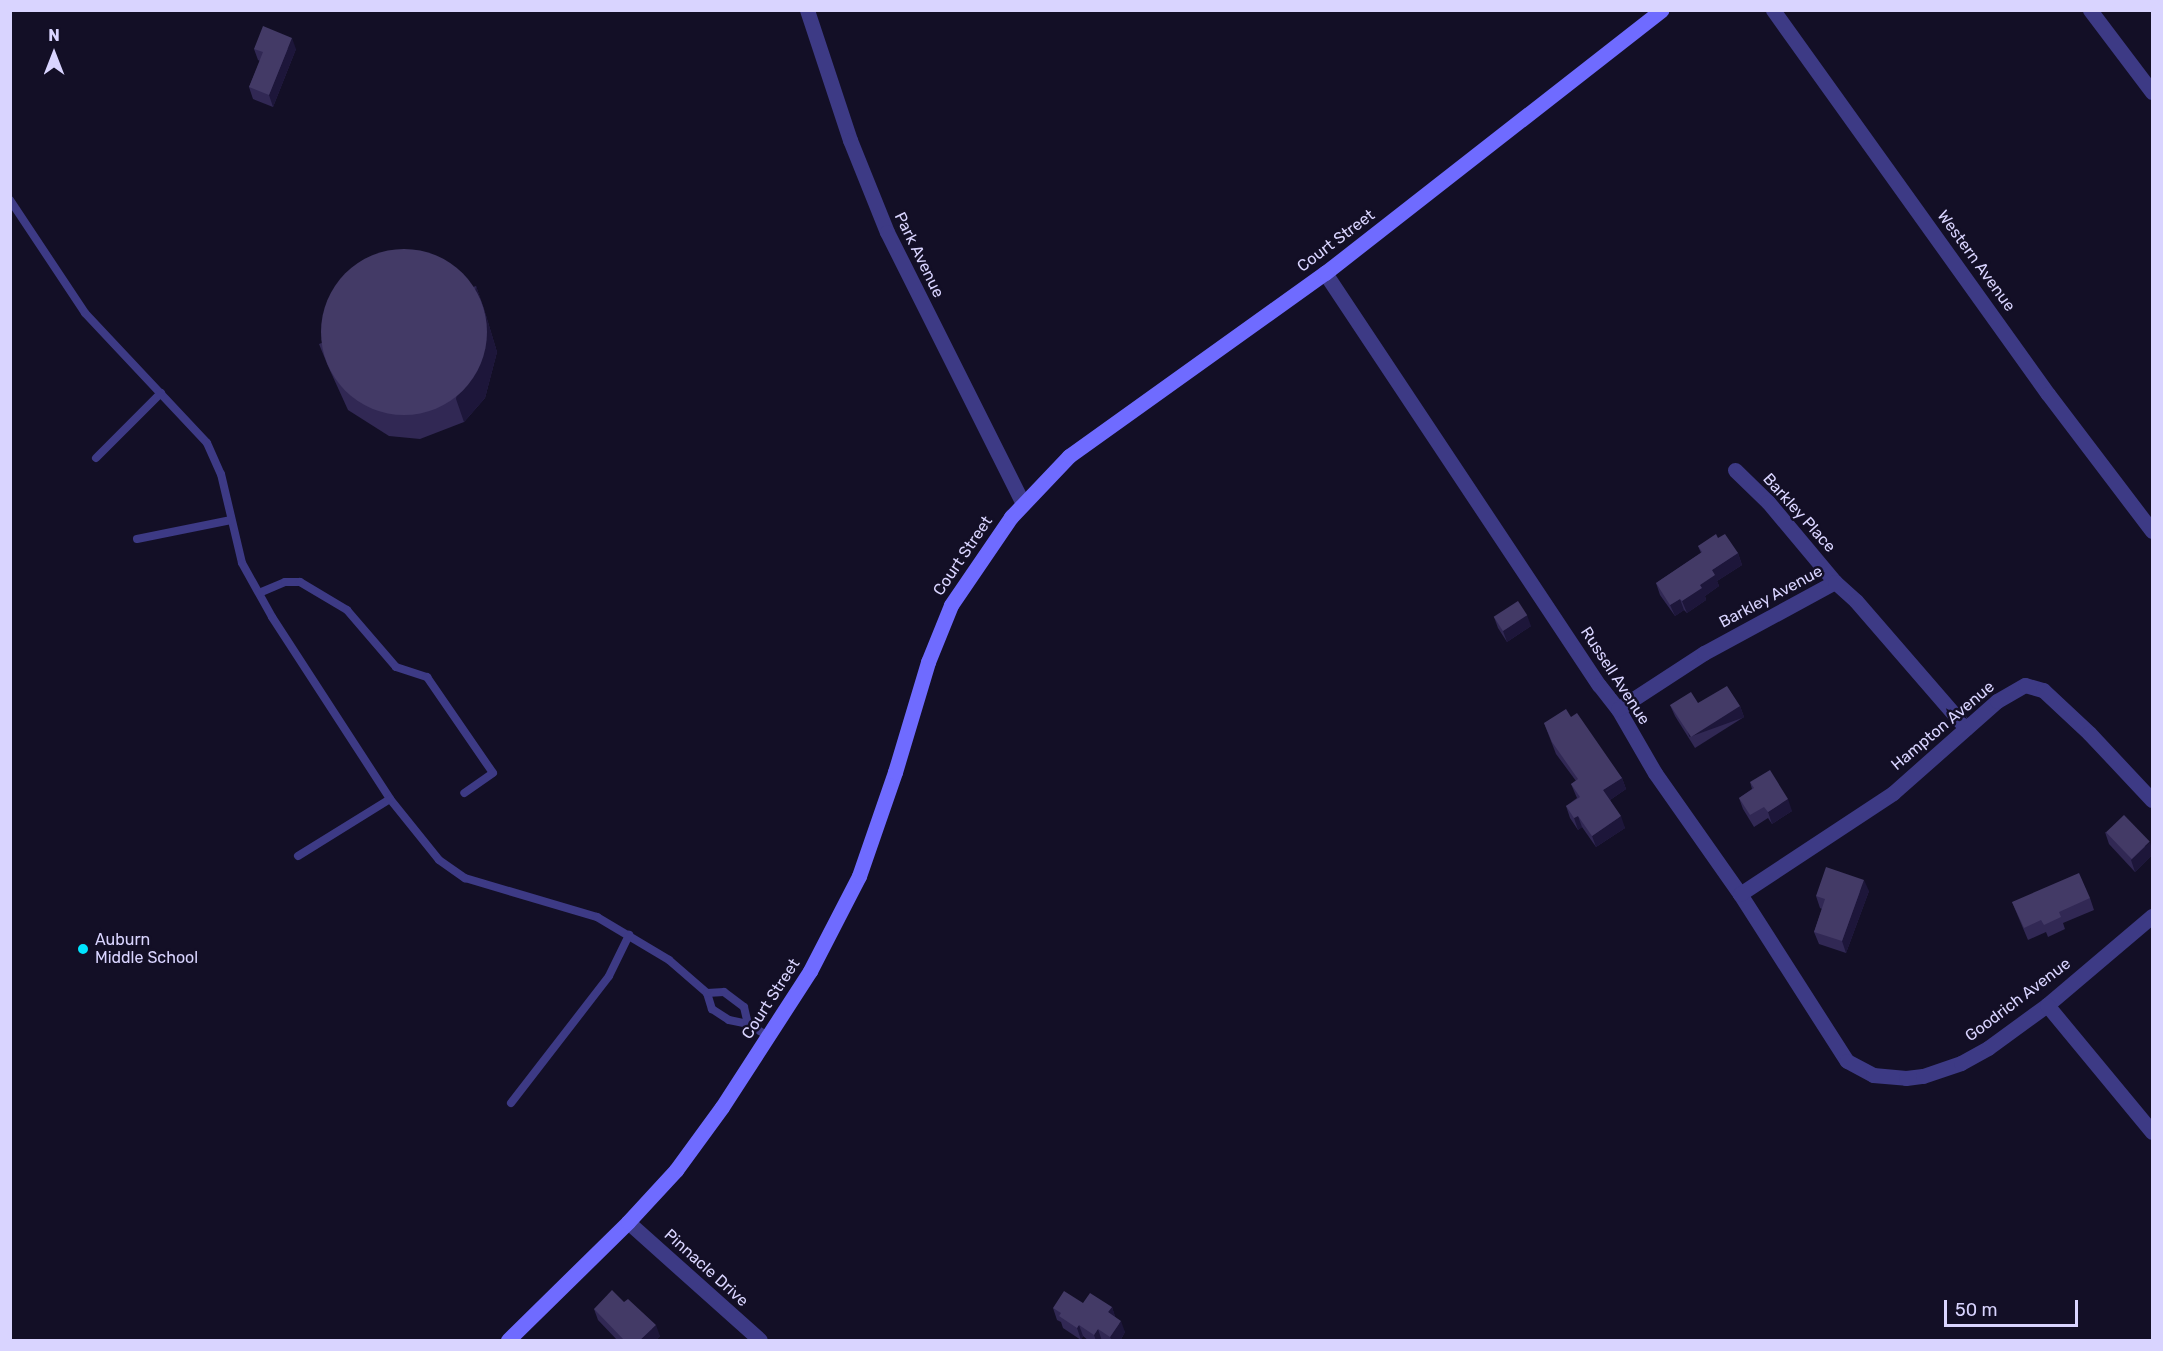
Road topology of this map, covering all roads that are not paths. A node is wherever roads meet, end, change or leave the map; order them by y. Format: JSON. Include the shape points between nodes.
{"nodes":[{"id":1,"x":807,"y":10,"type":"edge"},
{"id":2,"x":1662,"y":10,"type":"edge"},
{"id":3,"x":1773,"y":10,"type":"edge"},
{"id":4,"x":2090,"y":10,"type":"edge"},
{"id":5,"x":2152,"y":93,"type":"edge"},
{"id":6,"x":10,"y":200,"type":"edge"},
{"id":7,"x":1325,"y":273,"type":"junction"},
{"id":8,"x":160,"y":393,"type":"junction"},
{"id":9,"x":96,"y":458,"type":"dead end"},
{"id":10,"x":1734,"y":470,"type":"dead end"},
{"id":11,"x":1023,"y":504,"type":"junction"},
{"id":12,"x":231,"y":520,"type":"junction"},
{"id":13,"x":2152,"y":531,"type":"edge"},
{"id":14,"x":137,"y":539,"type":"dead end"},
{"id":15,"x":1835,"y":582,"type":"junction"},
{"id":16,"x":259,"y":593,"type":"junction"},
{"id":17,"x":1618,"y":709,"type":"junction"},
{"id":18,"x":1966,"y":728,"type":"junction"},
{"id":19,"x":464,"y":793,"type":"dead end"},
{"id":20,"x":390,"y":799,"type":"junction"},
{"id":21,"x":2152,"y":800,"type":"edge"},
{"id":22,"x":298,"y":856,"type":"dead end"},
{"id":23,"x":1740,"y":894,"type":"junction"},
{"id":24,"x":2152,"y":916,"type":"edge"},
{"id":25,"x":629,"y":935,"type":"junction"},
{"id":26,"x":707,"y":993,"type":"junction"},
{"id":27,"x":2047,"y":1005,"type":"junction"},
{"id":28,"x":748,"y":1024,"type":"junction"},
{"id":29,"x":768,"y":1036,"type":"junction"},
{"id":30,"x":1889,"y":1077,"type":"joint"},
{"id":31,"x":511,"y":1103,"type":"dead end"},
{"id":32,"x":2152,"y":1131,"type":"edge"},
{"id":33,"x":628,"y":1222,"type":"junction"},
{"id":34,"x":508,"y":1341,"type":"edge"},
{"id":35,"x":760,"y":1341,"type":"edge"}],
"edges":[{"from":1,"to":11,"type":"street","name":"Park Avenue","via":[[850,140],[887,232]]},
{"from":2,"to":7,"type":"main road","name":"Court Street"},
{"from":3,"to":13,"type":"street","name":"Western Avenue","via":[[2048,394]]},
{"from":4,"to":5,"type":"street"},
{"from":6,"to":8,"type":"lane","via":[[86,313]]},
{"from":7,"to":11,"type":"main road","name":"Court Street","via":[[1069,456]]},
{"from":7,"to":17,"type":"street","name":"Russell Avenue"},
{"from":8,"to":9,"type":"lane"},
{"from":8,"to":12,"type":"lane","via":[[207,443],[221,474]]},
{"from":10,"to":15,"type":"street","name":"Barkley Place","via":[[1768,502]]},
{"from":11,"to":29,"type":"main road","name":"Court Street","via":[[990,543],[951,605],[928,662],[859,876],[810,971]]},
{"from":12,"to":14,"type":"lane"},
{"from":12,"to":16,"type":"lane","via":[[242,563]]},
{"from":15,"to":17,"type":"street","name":"Barkley Avenue","via":[[1704,653]]},
{"from":15,"to":18,"type":"street","name":"Barkley Avenue"},
{"from":16,"to":19,"type":"lane","via":[[285,582],[300,582],[347,610],[396,667],[427,677],[493,773]]},
{"from":16,"to":20,"type":"lane"},
{"from":17,"to":23,"type":"street","name":"Russell Avenue","via":[[1654,773]]},
{"from":18,"to":21,"type":"street","name":"Hampton Avenue","via":[[2012,691],[2033,686],[2043,690],[2089,733]]},
{"from":18,"to":23,"type":"street","name":"Hampton Avenue","via":[[1893,793]]},
{"from":20,"to":22,"type":"lane"},
{"from":20,"to":25,"type":"lane","via":[[439,860],[465,878],[597,917]]},
{"from":23,"to":30,"type":"street","name":"Russell Avenue","via":[[1847,1061],[1873,1075]]},
{"from":24,"to":27,"type":"street","name":"Goodrich Avenue"},
{"from":25,"to":26,"type":"lane","via":[[669,960]]},
{"from":25,"to":31,"type":"lane","via":[[609,976]]},
{"from":26,"to":28,"type":"lane","via":[[712,1010],[729,1020]]},
{"from":26,"to":28,"type":"lane","via":[[724,992],[744,1007]]},
{"from":27,"to":30,"type":"street","name":"Goodrich Avenue","via":[[1961,1063],[1923,1076]]},
{"from":27,"to":32,"type":"street"},
{"from":28,"to":29,"type":"lane"},
{"from":29,"to":33,"type":"main road","name":"Court Street","via":[[700,1138]]},
{"from":33,"to":34,"type":"main road","name":"Court Street"},
{"from":33,"to":35,"type":"street","name":"Pinnacle Drive"}]}
